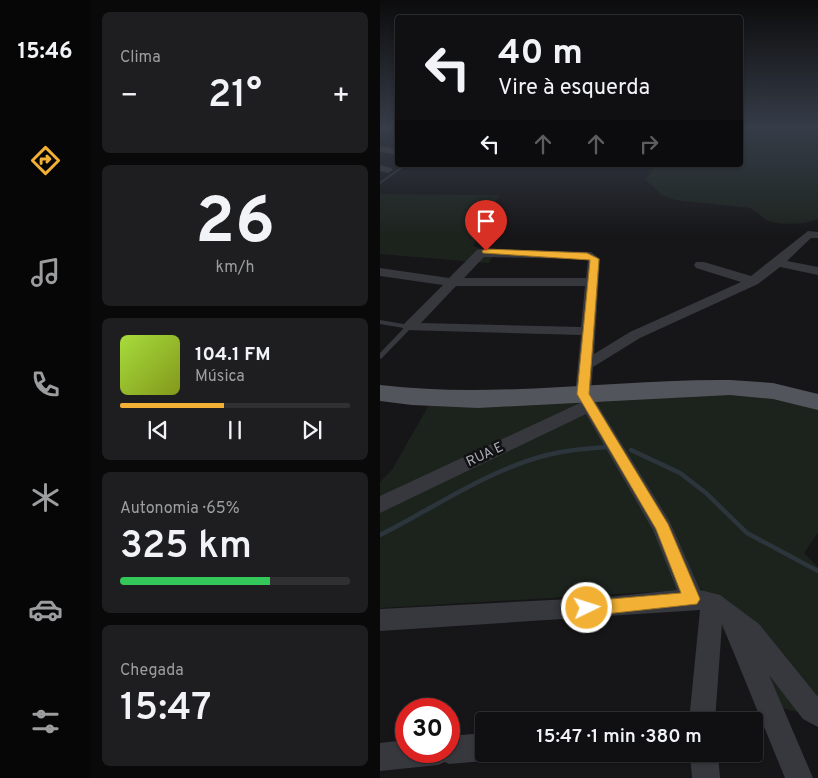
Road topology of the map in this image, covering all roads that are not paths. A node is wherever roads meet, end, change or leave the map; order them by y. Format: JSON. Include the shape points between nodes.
{"nodes":[{"id":1,"x":818,"y":235,"type":"edge"},
{"id":2,"x":778,"y":263,"type":"junction"},
{"id":3,"x":700,"y":265,"type":"dead end"},
{"id":4,"x":818,"y":271,"type":"edge"},
{"id":5,"x":380,"y":272,"type":"edge"},
{"id":6,"x":753,"y":281,"type":"junction"},
{"id":7,"x":450,"y":282,"type":"junction"},
{"id":8,"x":593,"y":282,"type":"junction"},
{"id":9,"x":380,"y":322,"type":"edge"},
{"id":10,"x":409,"y":327,"type":"junction"},
{"id":11,"x":589,"y":331,"type":"junction"},
{"id":12,"x":380,"y":356,"type":"edge"},
{"id":13,"x":586,"y":365,"type":"junction"},
{"id":14,"x":380,"y":393,"type":"edge"},
{"id":15,"x":586,"y":399,"type":"junction"},
{"id":16,"x":818,"y":402,"type":"edge"},
{"id":17,"x":380,"y":504,"type":"edge"},
{"id":18,"x":702,"y":601,"type":"junction"},
{"id":19,"x":732,"y":618,"type":"junction"},
{"id":20,"x":380,"y":620,"type":"edge"},
{"id":21,"x":702,"y":712,"type":"edge"},
{"id":22,"x":818,"y":714,"type":"edge"},
{"id":23,"x":475,"y":748,"type":"edge"},
{"id":24,"x":460,"y":749,"type":"edge"},
{"id":25,"x":395,"y":755,"type":"edge"},
{"id":26,"x":380,"y":757,"type":"edge"},
{"id":27,"x":705,"y":762,"type":"edge"},
{"id":28,"x":706,"y":778,"type":"edge"},
{"id":29,"x":799,"y":778,"type":"edge"}],
"edges":[{"from":1,"to":2,"type":"street","via":[[808,234]]},
{"from":2,"to":4,"type":"street"},
{"from":2,"to":6,"type":"street"},
{"from":3,"to":6,"type":"street"},
{"from":5,"to":7,"type":"street"},
{"from":6,"to":13,"type":"street","via":[[635,334]]},
{"from":7,"to":8,"type":"street"},
{"from":7,"to":8,"type":"street","via":[[478,254],[486,251],[587,255],[594,259]]},
{"from":7,"to":10,"type":"street"},
{"from":8,"to":11,"type":"street"},
{"from":9,"to":10,"type":"lane"},
{"from":10,"to":11,"type":"street"},
{"from":10,"to":12,"type":"lane"},
{"from":11,"to":13,"type":"street"},
{"from":13,"to":15,"type":"street"},
{"from":14,"to":15,"type":"main road","via":[[478,400]]},
{"from":15,"to":16,"type":"main road","via":[[721,386],[764,388]]},
{"from":15,"to":17,"type":"street","name":"RUA E"},
{"from":15,"to":18,"type":"street"},
{"from":18,"to":19,"type":"street"},
{"from":18,"to":20,"type":"street"},
{"from":18,"to":21,"type":"street"},
{"from":19,"to":22,"type":"street","via":[[751,632]]},
{"from":19,"to":29,"type":"street"},
{"from":23,"to":24,"type":"street"},
{"from":25,"to":26,"type":"street"},
{"from":27,"to":28,"type":"street"}]}
